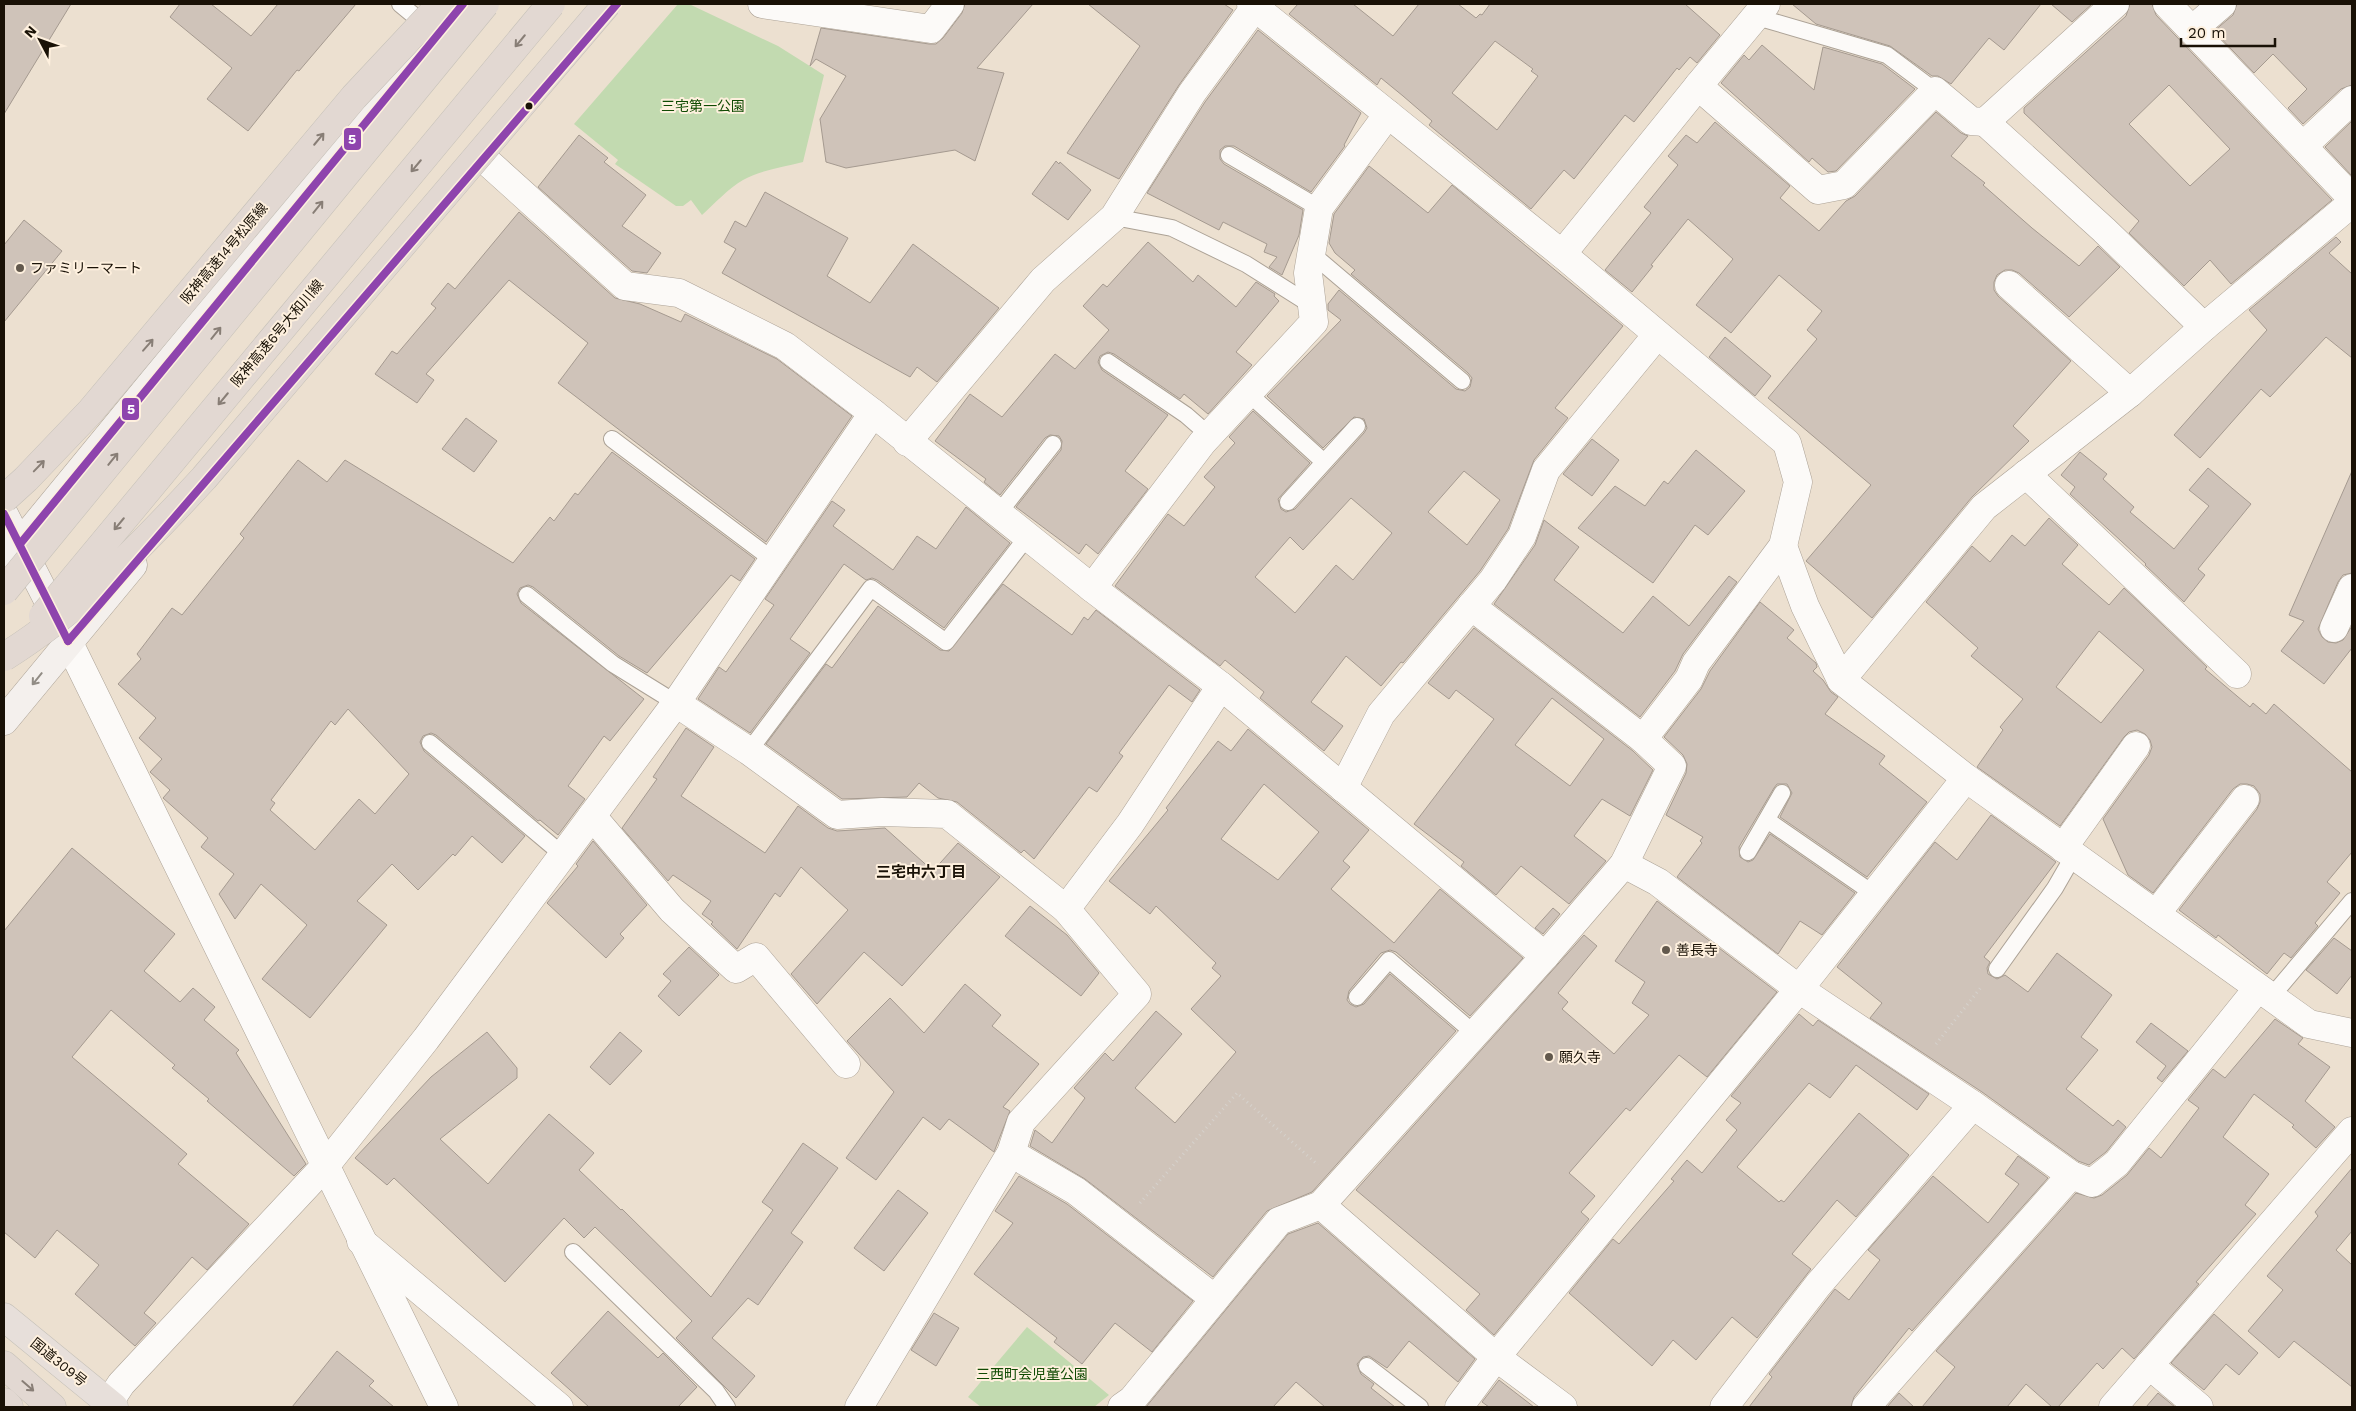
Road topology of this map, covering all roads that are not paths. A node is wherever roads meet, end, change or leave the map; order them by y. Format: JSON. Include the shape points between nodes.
{"nodes":[{"id":1,"x":400,"y":4,"type":"edge"},
{"id":2,"x":441,"y":4,"type":"edge"},
{"id":3,"x":463,"y":4,"type":"edge"},
{"id":4,"x":485,"y":4,"type":"edge"},
{"id":5,"x":551,"y":4,"type":"edge"},
{"id":6,"x":607,"y":4,"type":"edge"},
{"id":7,"x":617,"y":4,"type":"edge"},
{"id":8,"x":762,"y":4,"type":"edge"},
{"id":9,"x":950,"y":4,"type":"edge"},
{"id":10,"x":2115,"y":4,"type":"edge"},
{"id":11,"x":2167,"y":4,"type":"edge"},
{"id":12,"x":2222,"y":4,"type":"edge"},
{"id":13,"x":1253,"y":5,"type":"edge"},
{"id":14,"x":1762,"y":11,"type":"edge"},
{"id":15,"x":2192,"y":30,"type":"junction"},
{"id":16,"x":437,"y":35,"type":"junction"},
{"id":17,"x":1698,"y":86,"type":"junction"},
{"id":18,"x":1935,"y":91,"type":"junction"},
{"id":19,"x":2352,"y":100,"type":"edge"},
{"id":20,"x":1388,"y":114,"type":"junction"},
{"id":21,"x":1985,"y":122,"type":"junction"},
{"id":22,"x":2303,"y":146,"type":"junction"},
{"id":23,"x":1229,"y":155,"type":"dead end"},
{"id":24,"x":483,"y":158,"type":"junction"},
{"id":25,"x":2352,"y":198,"type":"edge"},
{"id":26,"x":2352,"y":203,"type":"edge"},
{"id":27,"x":1320,"y":208,"type":"junction"},
{"id":28,"x":1114,"y":217,"type":"junction"},
{"id":29,"x":1312,"y":254,"type":"junction"},
{"id":30,"x":1562,"y":254,"type":"junction"},
{"id":31,"x":2009,"y":285,"type":"dead end"},
{"id":32,"x":1312,"y":305,"type":"junction"},
{"id":33,"x":2204,"y":327,"type":"junction"},
{"id":34,"x":1658,"y":335,"type":"junction"},
{"id":35,"x":1108,"y":362,"type":"dead end"},
{"id":36,"x":1462,"y":381,"type":"dead end"},
{"id":37,"x":1248,"y":393,"type":"junction"},
{"id":38,"x":2130,"y":393,"type":"junction"},
{"id":39,"x":873,"y":413,"type":"junction"},
{"id":40,"x":1357,"y":426,"type":"dead end"},
{"id":41,"x":1209,"y":435,"type":"junction"},
{"id":42,"x":612,"y":439,"type":"dead end"},
{"id":43,"x":907,"y":442,"type":"junction"},
{"id":44,"x":1053,"y":444,"type":"dead end"},
{"id":45,"x":1324,"y":462,"type":"junction"},
{"id":46,"x":2026,"y":474,"type":"junction"},
{"id":47,"x":4,"y":499,"type":"edge"},
{"id":48,"x":1288,"y":502,"type":"dead end"},
{"id":49,"x":4,"y":514,"type":"edge"},
{"id":50,"x":998,"y":514,"type":"junction"},
{"id":51,"x":51,"y":534,"type":"junction"},
{"id":52,"x":1027,"y":537,"type":"junction"},
{"id":53,"x":1783,"y":546,"type":"junction"},
{"id":54,"x":9,"y":551,"type":"edge"},
{"id":55,"x":773,"y":560,"type":"junction"},
{"id":56,"x":4,"y":585,"type":"edge"},
{"id":57,"x":1092,"y":588,"type":"junction"},
{"id":58,"x":2352,"y":588,"type":"edge"},
{"id":59,"x":4,"y":591,"type":"edge"},
{"id":60,"x":527,"y":596,"type":"dead end"},
{"id":61,"x":1471,"y":606,"type":"junction"},
{"id":62,"x":2334,"y":628,"type":"dead end"},
{"id":63,"x":68,"y":641,"type":"junction"},
{"id":64,"x":4,"y":657,"type":"edge"},
{"id":65,"x":4,"y":663,"type":"edge"},
{"id":66,"x":2237,"y":674,"type":"dead end"},
{"id":67,"x":1841,"y":680,"type":"junction"},
{"id":68,"x":1220,"y":686,"type":"junction"},
{"id":69,"x":676,"y":702,"type":"junction"},
{"id":70,"x":4,"y":721,"type":"edge"},
{"id":71,"x":1643,"y":739,"type":"junction"},
{"id":72,"x":430,"y":743,"type":"dead end"},
{"id":73,"x":2136,"y":746,"type":"dead end"},
{"id":74,"x":749,"y":751,"type":"junction"},
{"id":75,"x":1966,"y":778,"type":"junction"},
{"id":76,"x":1343,"y":788,"type":"junction"},
{"id":77,"x":1782,"y":793,"type":"dead end"},
{"id":78,"x":2245,"y":799,"type":"dead end"},
{"id":79,"x":592,"y":816,"type":"junction"},
{"id":80,"x":1767,"y":820,"type":"junction"},
{"id":81,"x":2068,"y":851,"type":"junction"},
{"id":82,"x":1748,"y":852,"type":"dead end"},
{"id":83,"x":563,"y":855,"type":"junction"},
{"id":84,"x":1624,"y":864,"type":"junction"},
{"id":85,"x":1874,"y":894,"type":"junction"},
{"id":86,"x":2352,"y":901,"type":"edge"},
{"id":87,"x":1066,"y":909,"type":"junction"},
{"id":88,"x":2156,"y":914,"type":"junction"},
{"id":89,"x":1546,"y":956,"type":"junction"},
{"id":90,"x":1997,"y":968,"type":"road end"},
{"id":91,"x":1799,"y":989,"type":"junction"},
{"id":92,"x":2265,"y":992,"type":"junction"},
{"id":93,"x":1357,"y":997,"type":"dead end"},
{"id":94,"x":2352,"y":1033,"type":"edge"},
{"id":95,"x":1475,"y":1034,"type":"junction"},
{"id":96,"x":846,"y":1064,"type":"dead end"},
{"id":97,"x":1973,"y":1105,"type":"junction"},
{"id":98,"x":2352,"y":1131,"type":"edge"},
{"id":99,"x":1012,"y":1153,"type":"junction"},
{"id":100,"x":326,"y":1165,"type":"junction"},
{"id":101,"x":2071,"y":1175,"type":"junction"},
{"id":102,"x":1321,"y":1205,"type":"junction"},
{"id":103,"x":361,"y":1241,"type":"junction"},
{"id":104,"x":573,"y":1252,"type":"dead end"},
{"id":105,"x":1215,"y":1299,"type":"junction"},
{"id":106,"x":4,"y":1317,"type":"edge"},
{"id":107,"x":1496,"y":1357,"type":"junction"},
{"id":108,"x":2150,"y":1365,"type":"junction"},
{"id":109,"x":4,"y":1366,"type":"edge"},
{"id":110,"x":1368,"y":1366,"type":"dead end"},
{"id":111,"x":4,"y":1402,"type":"edge"},
{"id":112,"x":110,"y":1406,"type":"edge"},
{"id":113,"x":10,"y":1407,"type":"edge"},
{"id":114,"x":52,"y":1407,"type":"edge"},
{"id":115,"x":444,"y":1407,"type":"edge"},
{"id":116,"x":559,"y":1407,"type":"edge"},
{"id":117,"x":727,"y":1407,"type":"edge"},
{"id":118,"x":859,"y":1407,"type":"edge"},
{"id":119,"x":1122,"y":1407,"type":"edge"},
{"id":120,"x":1420,"y":1407,"type":"edge"},
{"id":121,"x":1459,"y":1407,"type":"edge"},
{"id":122,"x":1564,"y":1407,"type":"edge"},
{"id":123,"x":1724,"y":1407,"type":"edge"},
{"id":124,"x":1866,"y":1407,"type":"edge"},
{"id":125,"x":2113,"y":1407,"type":"edge"},
{"id":126,"x":2199,"y":1407,"type":"edge"}],
"edges":[{"from":1,"to":16,"type":"lane"},
{"from":47,"to":2,"type":"highway","name":"阪神高速14号松原線","one_way":true,"bridge":true,"via":[[90,412],[354,97]]},
{"from":3,"to":16,"type":"main road"},
{"from":51,"to":4,"type":"highway","one_way":true,"bridge":true},
{"from":5,"to":65,"type":"highway","name":"阪神高速6号大和川線","one_way":true,"bridge":true},
{"from":6,"to":64,"type":"highway","bridge":true,"via":[[179,505],[89,594],[33,639]]},
{"from":7,"to":24,"type":"main road"},
{"from":8,"to":9,"type":"street","via":[[931,29]]},
{"from":10,"to":21,"type":"street"},
{"from":11,"to":15,"type":"street"},
{"from":12,"to":15,"type":"street"},
{"from":13,"to":20,"type":"street"},
{"from":13,"to":28,"type":"street","via":[[1192,93]]},
{"from":14,"to":17,"type":"street"},
{"from":14,"to":18,"type":"lane","via":[[1888,55]]},
{"from":15,"to":22,"type":"street"},
{"from":16,"to":54,"type":"main road"},
{"from":17,"to":18,"type":"street","via":[[1818,190],[1844,185]]},
{"from":17,"to":30,"type":"street"},
{"from":18,"to":21,"type":"street","via":[[1971,121]]},
{"from":19,"to":22,"type":"street"},
{"from":20,"to":27,"type":"street"},
{"from":20,"to":30,"type":"street"},
{"from":21,"to":33,"type":"street"},
{"from":22,"to":25,"type":"street"},
{"from":23,"to":27,"type":"lane"},
{"from":24,"to":39,"type":"street","via":[[625,286],[679,293],[785,346]]},
{"from":24,"to":63,"type":"main road"},
{"from":26,"to":33,"type":"street"},
{"from":27,"to":29,"type":"street"},
{"from":28,"to":32,"type":"lane","via":[[1172,228],[1246,264]]},
{"from":28,"to":43,"type":"street","via":[[1042,280]]},
{"from":29,"to":32,"type":"street","via":[[1308,273]]},
{"from":29,"to":36,"type":"lane"},
{"from":30,"to":34,"type":"street"},
{"from":31,"to":38,"type":"street"},
{"from":32,"to":37,"type":"street","via":[[1314,322]]},
{"from":33,"to":38,"type":"street"},
{"from":34,"to":53,"type":"street","via":[[1787,442],[1798,482]]},
{"from":34,"to":61,"type":"street","via":[[1546,470],[1522,536]]},
{"from":35,"to":41,"type":"lane"},
{"from":37,"to":41,"type":"street"},
{"from":37,"to":45,"type":"lane"},
{"from":38,"to":46,"type":"street"},
{"from":39,"to":43,"type":"street"},
{"from":39,"to":55,"type":"street"},
{"from":40,"to":45,"type":"lane"},
{"from":41,"to":57,"type":"street"},
{"from":42,"to":55,"type":"lane"},
{"from":43,"to":50,"type":"street"},
{"from":44,"to":50,"type":"lane"},
{"from":45,"to":48,"type":"lane"},
{"from":46,"to":66,"type":"street"},
{"from":46,"to":67,"type":"street","via":[[1984,508]]},
{"from":49,"to":54,"type":"main road"},
{"from":50,"to":52,"type":"street"},
{"from":51,"to":56,"type":"highway","bridge":true},
{"from":51,"to":59,"type":"highway","bridge":true},
{"from":52,"to":57,"type":"street"},
{"from":52,"to":74,"type":"lane","via":[[946,642],[871,588]]},
{"from":53,"to":67,"type":"street","via":[[1806,606]]},
{"from":53,"to":71,"type":"street"},
{"from":54,"to":63,"type":"main road"},
{"from":55,"to":69,"type":"street"},
{"from":57,"to":68,"type":"street"},
{"from":58,"to":62,"type":"street"},
{"from":60,"to":69,"type":"lane","via":[[613,664]]},
{"from":61,"to":71,"type":"street"},
{"from":61,"to":76,"type":"street","via":[[1381,714]]},
{"from":63,"to":70,"type":"main road","one_way":true},
{"from":63,"to":100,"type":"street"},
{"from":67,"to":75,"type":"street"},
{"from":68,"to":76,"type":"street"},
{"from":68,"to":87,"type":"street","via":[[1130,824]]},
{"from":69,"to":74,"type":"street"},
{"from":69,"to":79,"type":"street"},
{"from":71,"to":84,"type":"street","via":[[1672,766]]},
{"from":72,"to":83,"type":"lane"},
{"from":73,"to":81,"type":"street"},
{"from":74,"to":87,"type":"street","via":[[837,815],[882,812],[947,814]]},
{"from":75,"to":81,"type":"street"},
{"from":75,"to":85,"type":"street"},
{"from":76,"to":89,"type":"street"},
{"from":77,"to":80,"type":"lane"},
{"from":78,"to":88,"type":"street"},
{"from":79,"to":83,"type":"street"},
{"from":79,"to":96,"type":"street","via":[[672,910],[736,969],[756,958]]},
{"from":80,"to":82,"type":"lane"},
{"from":80,"to":85,"type":"lane"},
{"from":81,"to":88,"type":"street"},
{"from":81,"to":90,"type":"lane","via":[[2055,888]]},
{"from":83,"to":100,"type":"street","via":[[426,1039]]},
{"from":84,"to":89,"type":"street"},
{"from":84,"to":91,"type":"street","via":[[1658,882]]},
{"from":85,"to":91,"type":"street"},
{"from":86,"to":92,"type":"lane"},
{"from":87,"to":99,"type":"street","via":[[1137,994],[1021,1122]]},
{"from":88,"to":92,"type":"street"},
{"from":89,"to":95,"type":"street"},
{"from":91,"to":97,"type":"street"},
{"from":91,"to":107,"type":"street"},
{"from":92,"to":94,"type":"street","via":[[2309,1024]]},
{"from":92,"to":101,"type":"street","via":[[2117,1163],[2092,1183]]},
{"from":93,"to":95,"type":"lane","via":[[1389,960]]},
{"from":95,"to":102,"type":"street"},
{"from":97,"to":101,"type":"street"},
{"from":97,"to":123,"type":"street","via":[[1818,1285]]},
{"from":98,"to":108,"type":"street"},
{"from":99,"to":105,"type":"street","via":[[1076,1191]]},
{"from":99,"to":118,"type":"street"},
{"from":100,"to":103,"type":"street"},
{"from":100,"to":112,"type":"street","via":[[121,1384]]},
{"from":101,"to":124,"type":"street"},
{"from":102,"to":105,"type":"street","via":[[1280,1221]]},
{"from":102,"to":107,"type":"street"},
{"from":103,"to":115,"type":"street"},
{"from":103,"to":116,"type":"street"},
{"from":104,"to":117,"type":"lane","via":[[716,1391]]},
{"from":105,"to":119,"type":"street","via":[[1132,1400]]},
{"from":106,"to":112,"type":"highway","name":"国道309号"},
{"from":107,"to":121,"type":"street"},
{"from":107,"to":122,"type":"street"},
{"from":108,"to":125,"type":"street"},
{"from":108,"to":126,"type":"street"},
{"from":109,"to":114,"type":"highway","one_way":true},
{"from":110,"to":120,"type":"lane"},
{"from":111,"to":113,"type":"highway"}]}
